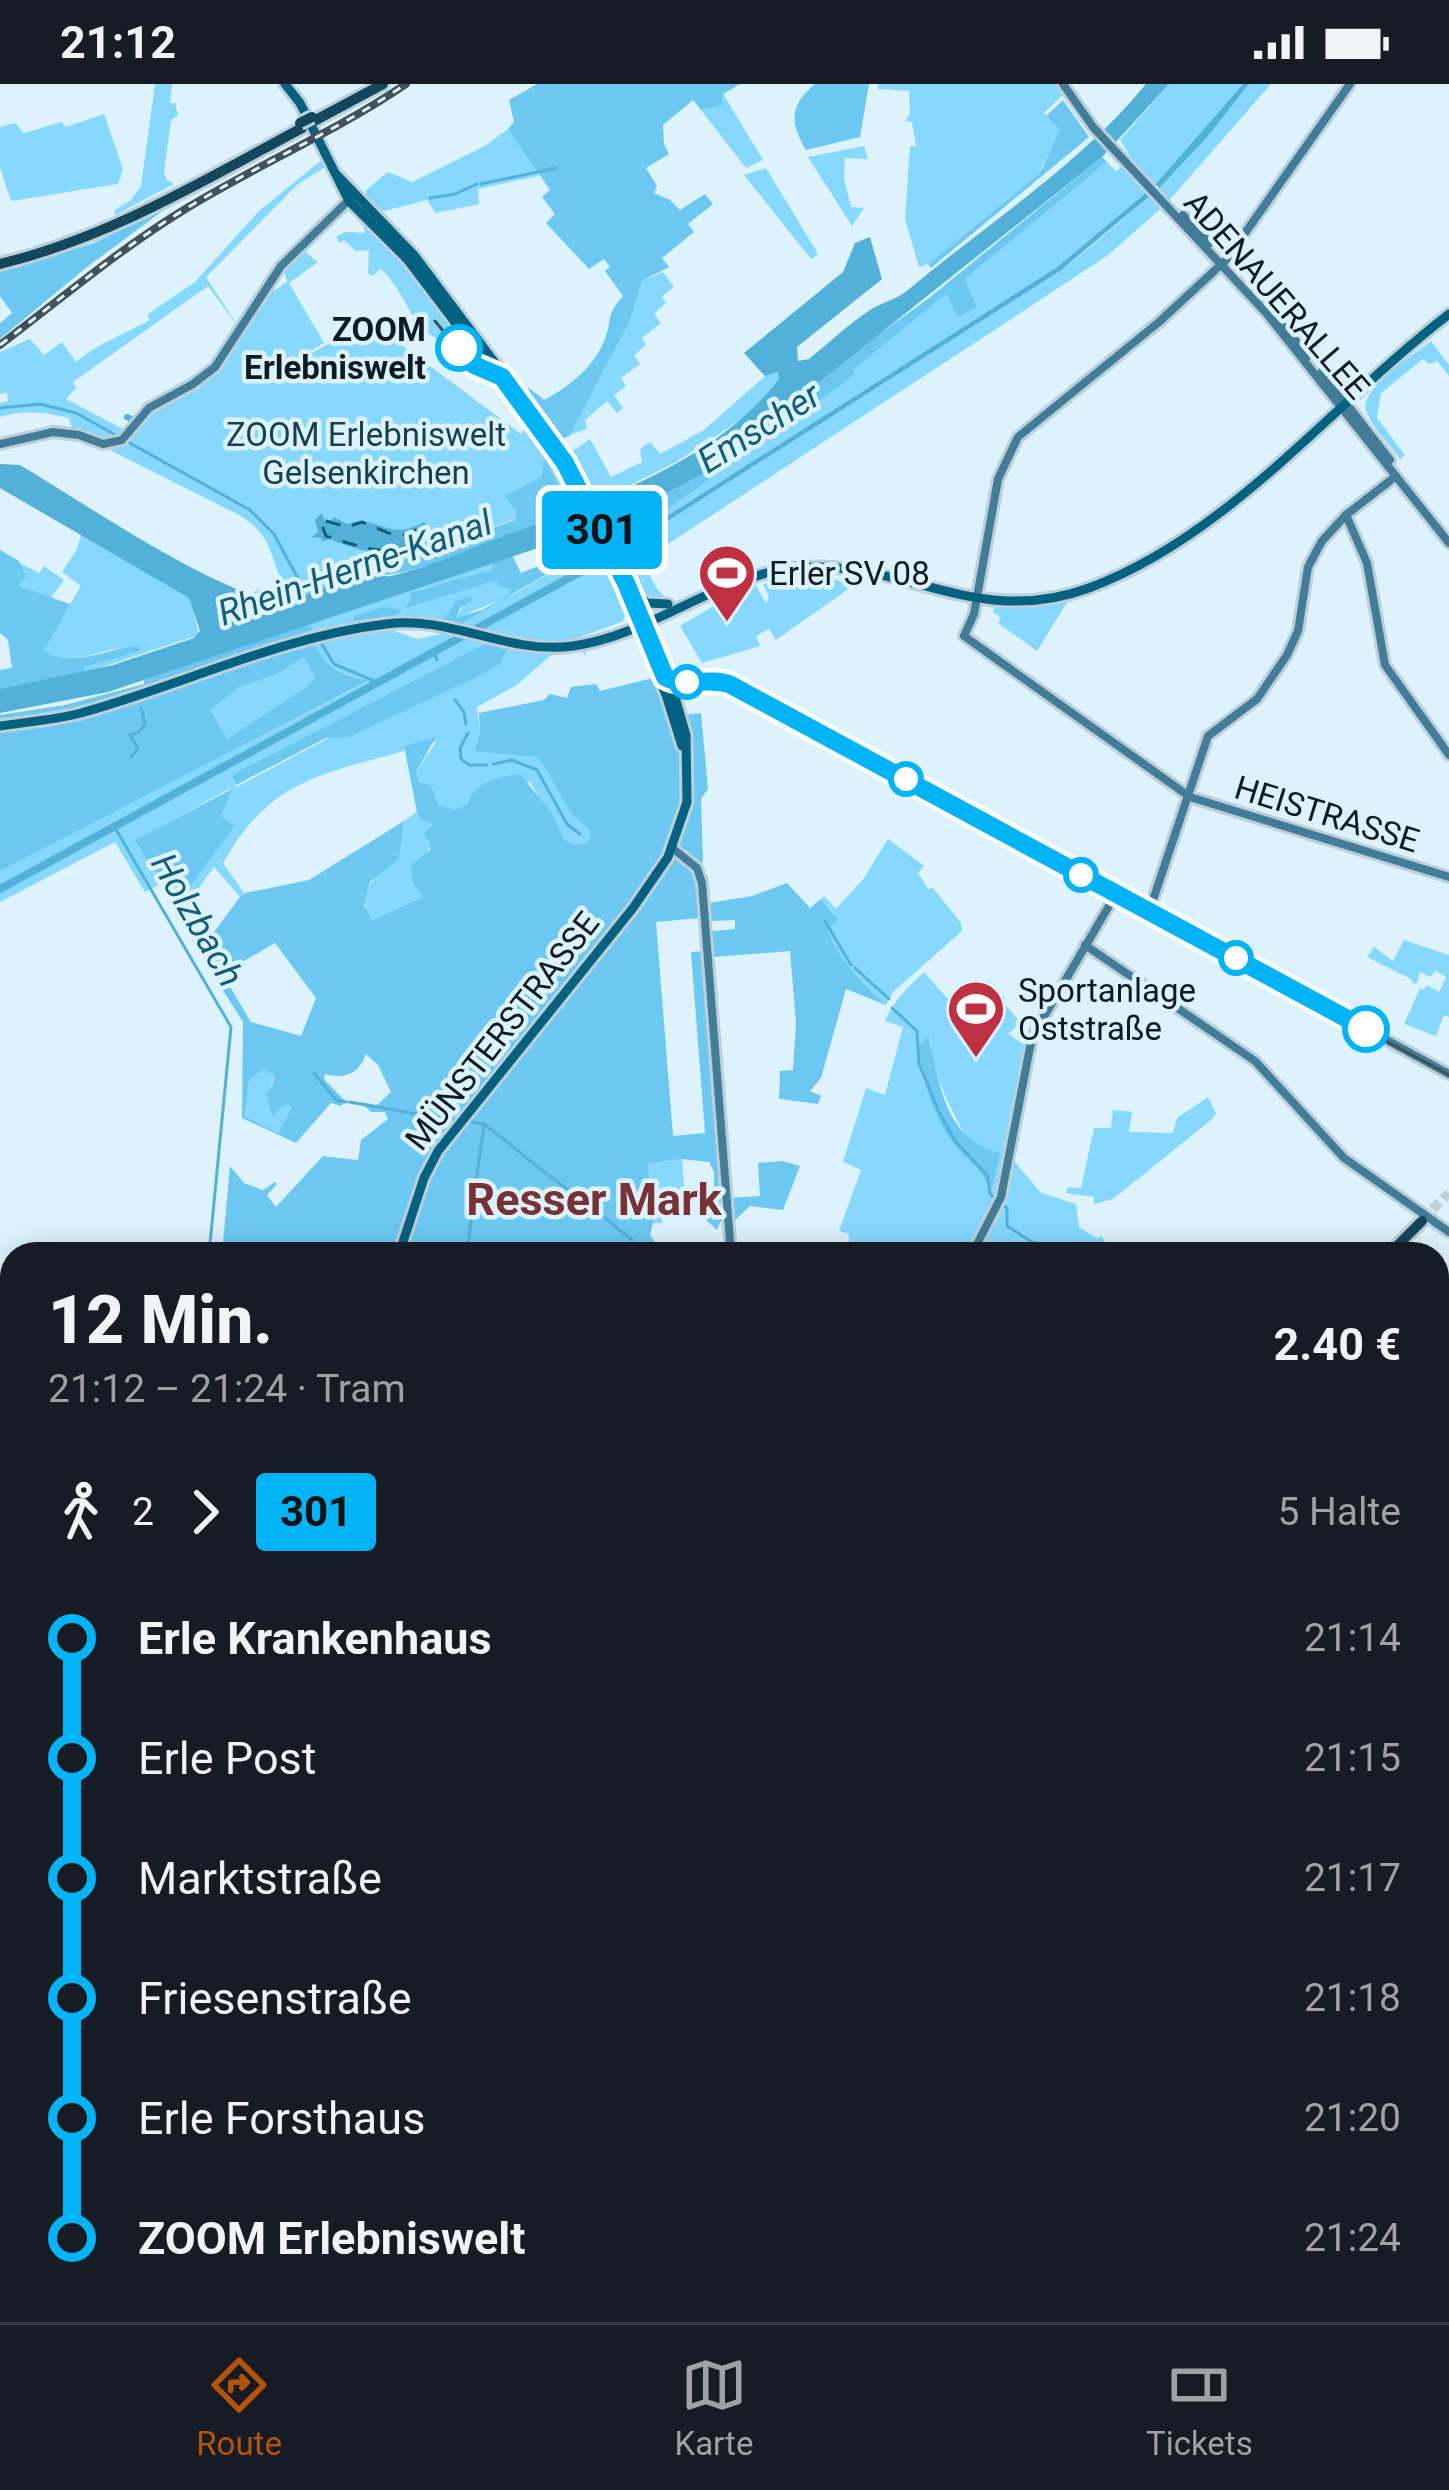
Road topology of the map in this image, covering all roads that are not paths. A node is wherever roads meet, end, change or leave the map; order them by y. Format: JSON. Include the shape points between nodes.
{"nodes":[{"id":1,"x":285,"y":84,"type":"edge"},
{"id":2,"x":372,"y":84,"type":"edge"},
{"id":3,"x":383,"y":84,"type":"edge"},
{"id":4,"x":1063,"y":84,"type":"edge"},
{"id":5,"x":1350,"y":84,"type":"edge"},
{"id":6,"x":313,"y":119,"type":"junction"},
{"id":7,"x":352,"y":198,"type":"junction"},
{"id":8,"x":1224,"y":261,"type":"junction"},
{"id":9,"x":0,"y":262,"type":"edge"},
{"id":10,"x":1449,"y":311,"type":"edge"},
{"id":11,"x":1329,"y":381,"type":"junction"},
{"id":12,"x":1362,"y":385,"type":"junction"},
{"id":13,"x":1343,"y":402,"type":"junction"},
{"id":14,"x":1358,"y":422,"type":"junction"},
{"id":15,"x":1324,"y":423,"type":"junction"},
{"id":16,"x":0,"y":444,"type":"edge"},
{"id":17,"x":1397,"y":472,"type":"junction"},
{"id":18,"x":1346,"y":515,"type":"junction"},
{"id":19,"x":1449,"y":539,"type":"edge"},
{"id":20,"x":614,"y":560,"type":"junction"},
{"id":21,"x":632,"y":589,"type":"junction"},
{"id":22,"x":977,"y":597,"type":"junction"},
{"id":23,"x":669,"y":608,"type":"junction"},
{"id":24,"x":640,"y":620,"type":"junction"},
{"id":25,"x":656,"y":646,"type":"junction"},
{"id":26,"x":670,"y":682,"type":"junction"},
{"id":27,"x":0,"y":726,"type":"edge"},
{"id":28,"x":1449,"y":755,"type":"edge"},
{"id":29,"x":1190,"y":797,"type":"junction"},
{"id":30,"x":671,"y":847,"type":"junction"},
{"id":31,"x":1449,"y":877,"type":"edge"},
{"id":32,"x":1115,"y":894,"type":"junction"},
{"id":33,"x":1149,"y":912,"type":"junction"},
{"id":34,"x":1085,"y":945,"type":"junction"},
{"id":35,"x":1449,"y":1074,"type":"edge"},
{"id":36,"x":1424,"y":1223,"type":"tunnel mouth"},
{"id":37,"x":1449,"y":1232,"type":"edge"},
{"id":38,"x":403,"y":1242,"type":"edge"},
{"id":39,"x":730,"y":1242,"type":"edge"},
{"id":40,"x":978,"y":1242,"type":"edge"},
{"id":41,"x":1406,"y":1242,"type":"edge"}],
"edges":[{"from":1,"to":7,"type":"main road","name":"MÜNSTERSTRASSE"},
{"from":2,"to":6,"type":"highway"},
{"from":3,"to":6,"type":"highway"},
{"from":4,"to":8,"type":"street","name":"ADENAUERALLEE"},
{"from":5,"to":8,"type":"street"},
{"from":6,"to":9,"type":"highway","bridge":true,"via":[[102,228]]},
{"from":7,"to":16,"type":"street","via":[[283,263],[215,367],[145,411],[119,441],[51,432]]},
{"from":7,"to":20,"type":"main road","name":"MÜNSTERSTRASSE","via":[[524,412],[584,498]]},
{"from":8,"to":11,"type":"street","name":"ADENAUERALLEE"},
{"from":8,"to":13,"type":"street","name":"ADENAUERALLEE"},
{"from":8,"to":22,"type":"street","via":[[1018,437],[998,478]]},
{"from":10,"to":12,"type":"main road"},
{"from":11,"to":12,"type":"street"},
{"from":11,"to":13,"type":"street","name":"ADENAUERALLEE"},
{"from":12,"to":13,"type":"main road"},
{"from":12,"to":14,"type":"street"},
{"from":13,"to":14,"type":"street","name":"ADENAUERALLEE"},
{"from":13,"to":15,"type":"main road"},
{"from":13,"to":22,"type":"main road","via":[[1239,489],[1127,564],[1050,593]]},
{"from":14,"to":15,"type":"street"},
{"from":14,"to":17,"type":"street","name":"ADENAUERALLEE"},
{"from":15,"to":22,"type":"main road","via":[[1231,502],[1114,578],[1045,599]]},
{"from":17,"to":18,"type":"street"},
{"from":17,"to":19,"type":"street","name":"ADENAUERALLEE"},
{"from":18,"to":28,"type":"street","via":[[1367,563],[1387,670]]},
{"from":18,"to":29,"type":"street","via":[[1312,557],[1288,652],[1257,699],[1208,736]]},
{"from":20,"to":21,"type":"main road","name":"MÜNSTERSTRASSE"},
{"from":20,"to":24,"type":"main road","name":"MÜNSTERSTRASSE"},
{"from":21,"to":23,"type":"main road"},
{"from":21,"to":24,"type":"main road","name":"MÜNSTERSTRASSE"},
{"from":22,"to":23,"type":"main road","via":[[819,566],[754,576]]},
{"from":22,"to":29,"type":"street","name":"HEISTRASSE","via":[[964,636]]},
{"from":23,"to":24,"type":"main road"},
{"from":23,"to":25,"type":"main road"},
{"from":24,"to":25,"type":"main road","name":"MÜNSTERSTRASSE"},
{"from":24,"to":26,"type":"main road","name":"MÜNSTERSTRASSE"},
{"from":24,"to":27,"type":"main road","via":[[565,646],[517,646],[405,622],[270,649],[77,714]]},
{"from":25,"to":26,"type":"main road","name":"MÜNSTERSTRASSE"},
{"from":26,"to":30,"type":"main road","name":"MÜNSTERSTRASSE","via":[[684,766]]},
{"from":26,"to":30,"type":"main road","name":"MÜNSTERSTRASSE","via":[[688,778]]},
{"from":26,"to":32,"type":"street","via":[[746,694]]},
{"from":29,"to":31,"type":"street","name":"HEISTRASSE"},
{"from":29,"to":33,"type":"street"},
{"from":30,"to":38,"type":"main road","name":"MÜNSTERSTRASSE","via":[[629,912],[438,1150]]},
{"from":30,"to":39,"type":"street","via":[[702,883]]},
{"from":32,"to":33,"type":"street"},
{"from":32,"to":34,"type":"street"},
{"from":33,"to":35,"type":"street"},
{"from":34,"to":37,"type":"street","via":[[1250,1058],[1345,1158]]},
{"from":34,"to":40,"type":"street","via":[[1032,1037],[1001,1197]]},
{"from":36,"to":41,"type":"highway"}]}
